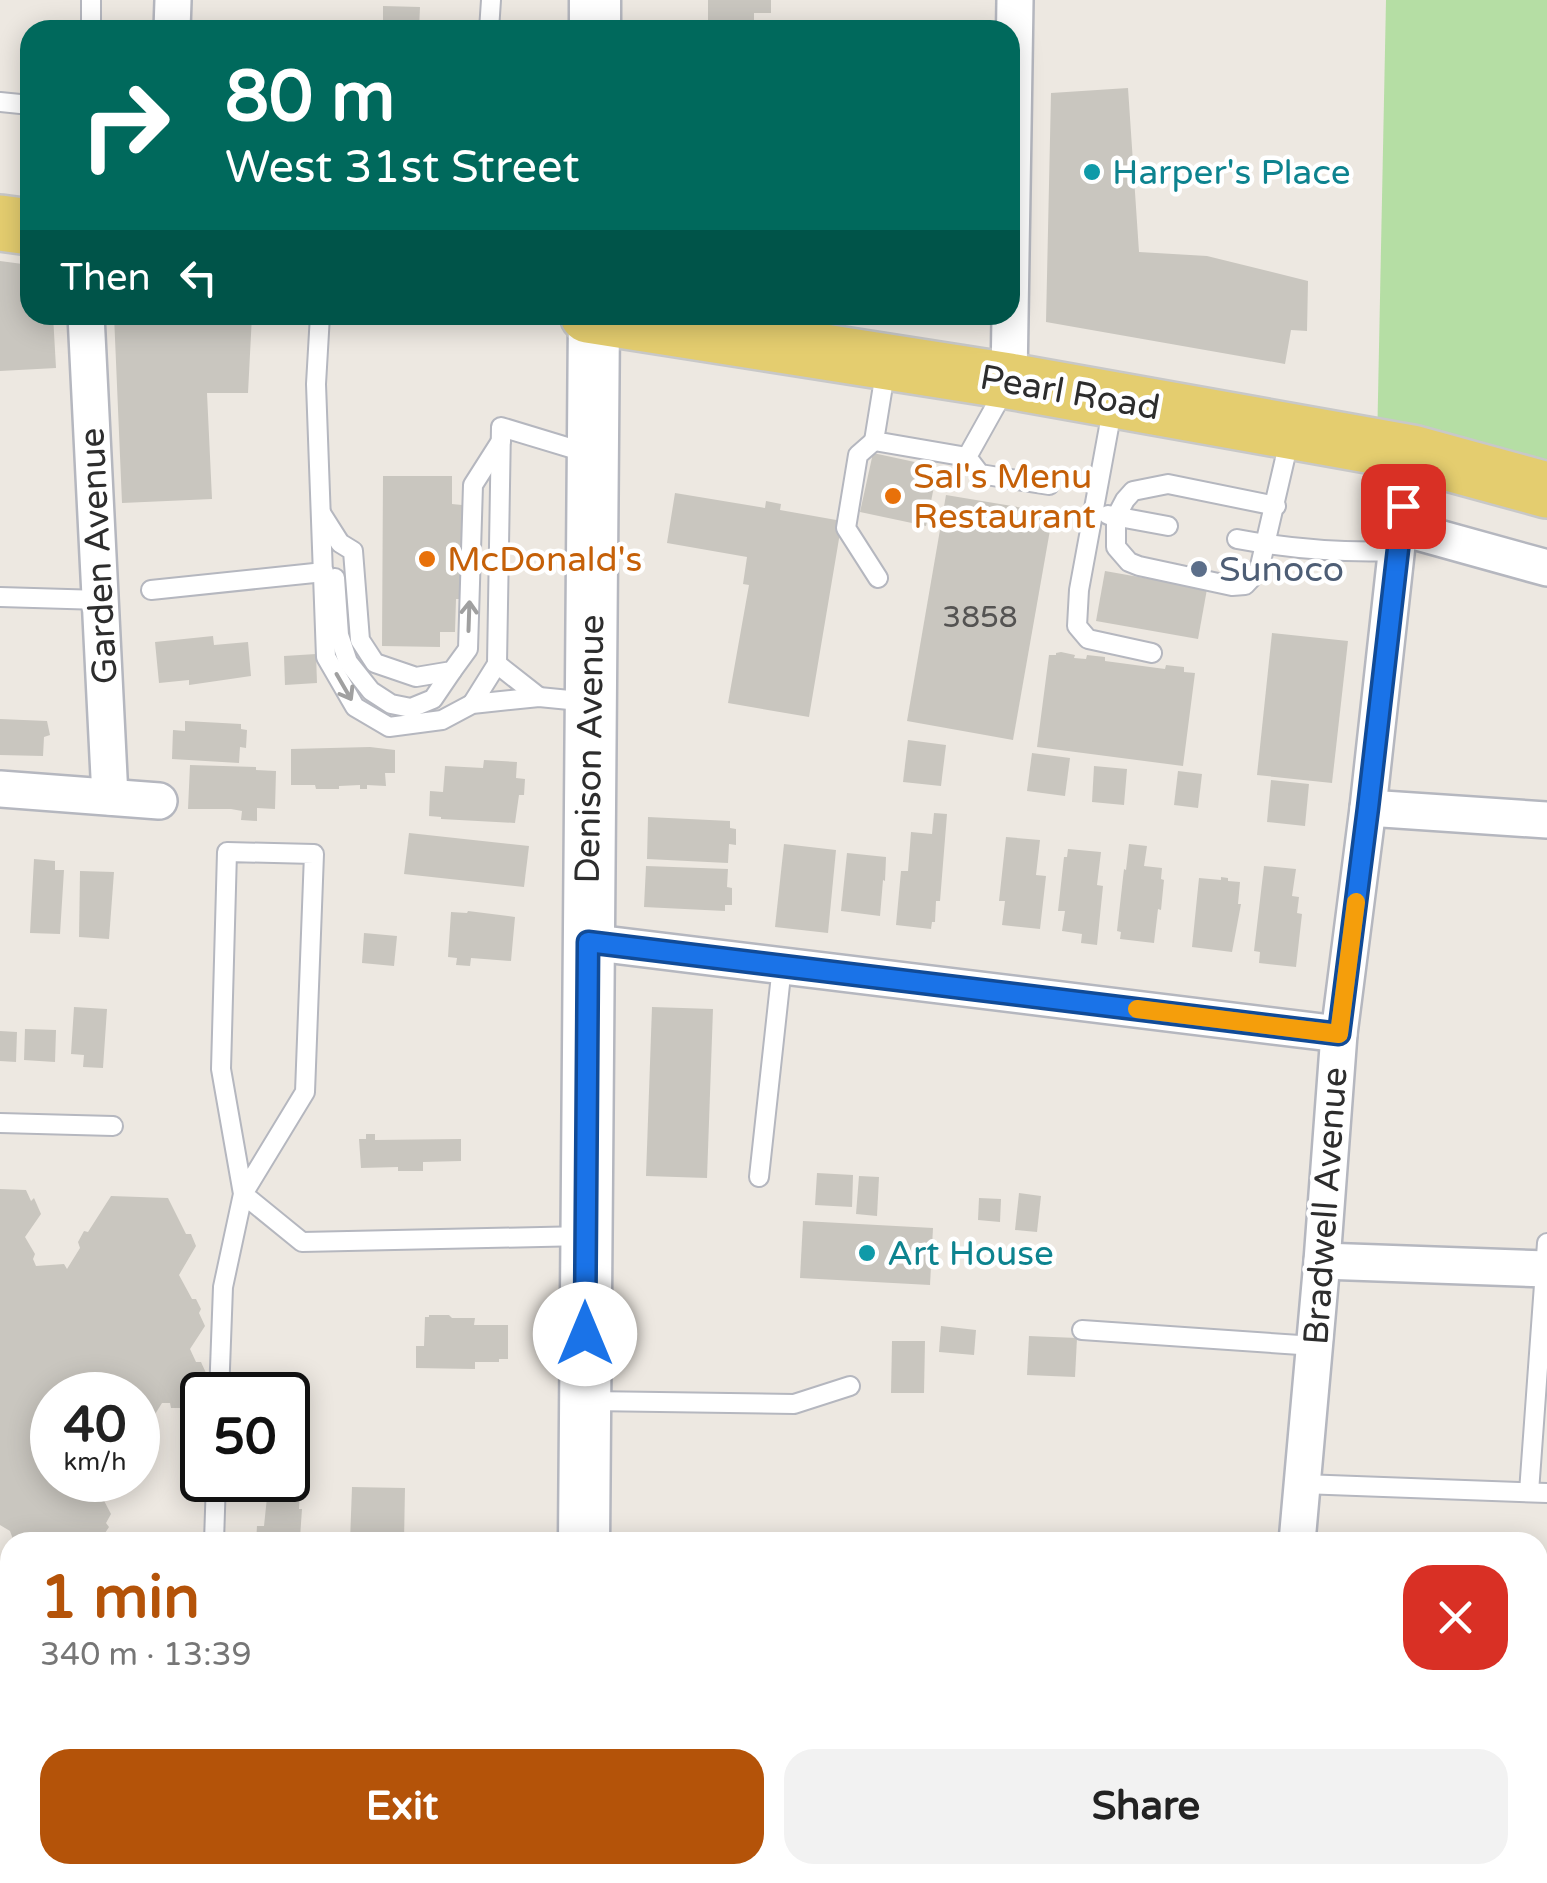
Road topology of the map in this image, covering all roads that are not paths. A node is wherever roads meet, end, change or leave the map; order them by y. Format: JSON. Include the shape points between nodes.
{"nodes":[{"id":1,"x":87,"y":325,"type":"edge"},
{"id":2,"x":319,"y":325,"type":"edge"},
{"id":3,"x":592,"y":325,"type":"edge"},
{"id":4,"x":655,"y":325,"type":"edge"},
{"id":5,"x":1010,"y":325,"type":"edge"},
{"id":6,"x":886,"y":362,"type":"junction"},
{"id":7,"x":1009,"y":381,"type":"junction"},
{"id":8,"x":1114,"y":400,"type":"junction"},
{"id":9,"x":1292,"y":432,"type":"junction"},
{"id":10,"x":501,"y":434,"type":"junction"},
{"id":11,"x":874,"y":441,"type":"junction"},
{"id":12,"x":1412,"y":453,"type":"junction"},
{"id":13,"x":592,"y":455,"type":"junction"},
{"id":14,"x":967,"y":457,"type":"junction"},
{"id":15,"x":1049,"y":485,"type":"dead end"},
{"id":16,"x":1547,"y":490,"type":"edge"},
{"id":17,"x":1276,"y":506,"type":"junction"},
{"id":18,"x":321,"y":512,"type":"junction"},
{"id":19,"x":1093,"y":512,"type":"junction"},
{"id":20,"x":1116,"y":516,"type":"junction"},
{"id":21,"x":1168,"y":526,"type":"dead end"},
{"id":22,"x":1237,"y":539,"type":"dead end"},
{"id":23,"x":1398,"y":539,"type":"junction"},
{"id":24,"x":340,"y":543,"type":"junction"},
{"id":25,"x":1267,"y":545,"type":"junction"},
{"id":26,"x":1547,"y":568,"type":"edge"},
{"id":27,"x":324,"y":572,"type":"junction"},
{"id":28,"x":878,"y":578,"type":"dead end"},
{"id":29,"x":151,"y":590,"type":"dead end"},
{"id":30,"x":0,"y":597,"type":"edge"},
{"id":31,"x":101,"y":600,"type":"junction"},
{"id":32,"x":1152,"y":653,"type":"dead end"},
{"id":33,"x":497,"y":664,"type":"junction"},
{"id":34,"x":452,"y":671,"type":"junction"},
{"id":35,"x":538,"y":697,"type":"junction"},
{"id":36,"x":590,"y":702,"type":"junction"},
{"id":37,"x":472,"y":704,"type":"junction"},
{"id":38,"x":0,"y":790,"type":"edge"},
{"id":39,"x":110,"y":797,"type":"junction"},
{"id":40,"x":159,"y":800,"type":"dead end"},
{"id":41,"x":1368,"y":808,"type":"junction"},
{"id":42,"x":1547,"y":820,"type":"edge"},
{"id":43,"x":588,"y":942,"type":"junction"},
{"id":44,"x":782,"y":966,"type":"junction"},
{"id":45,"x":1339,"y":1034,"type":"junction"},
{"id":46,"x":0,"y":1123,"type":"edge"},
{"id":47,"x":113,"y":1126,"type":"dead end"},
{"id":48,"x":759,"y":1178,"type":"dead end"},
{"id":49,"x":243,"y":1194,"type":"junction"},
{"id":50,"x":586,"y":1236,"type":"junction"},
{"id":51,"x":1546,"y":1260,"type":"edge"},
{"id":52,"x":1322,"y":1261,"type":"junction"},
{"id":53,"x":1082,"y":1330,"type":"dead end"},
{"id":54,"x":1314,"y":1346,"type":"junction"},
{"id":55,"x":220,"y":1372,"type":"edge"},
{"id":56,"x":850,"y":1386,"type":"dead end"},
{"id":57,"x":585,"y":1400,"type":"junction"},
{"id":58,"x":1302,"y":1484,"type":"junction"},
{"id":59,"x":1538,"y":1493,"type":"edge"},
{"id":60,"x":215,"y":1502,"type":"edge"},
{"id":61,"x":214,"y":1532,"type":"edge"},
{"id":62,"x":584,"y":1532,"type":"edge"},
{"id":63,"x":1298,"y":1532,"type":"edge"}],
"edges":[{"from":1,"to":31,"type":"street","name":"Garden Avenue"},
{"from":2,"to":18,"type":"lane"},
{"from":3,"to":13,"type":"main road","name":"Denison Avenue"},
{"from":4,"to":6,"type":"main road","name":"Pearl Road"},
{"from":5,"to":7,"type":"street"},
{"from":6,"to":7,"type":"main road","name":"Pearl Road"},
{"from":6,"to":11,"type":"lane"},
{"from":7,"to":8,"type":"main road","name":"Pearl Road"},
{"from":7,"to":14,"type":"lane"},
{"from":8,"to":9,"type":"main road","name":"Pearl Road"},
{"from":8,"to":19,"type":"lane"},
{"from":9,"to":12,"type":"main road","name":"Pearl Road"},
{"from":9,"to":17,"type":"lane"},
{"from":10,"to":13,"type":"lane"},
{"from":10,"to":33,"type":"lane"},
{"from":34,"to":10,"type":"lane","one_way":true,"via":[[468,649],[473,485]]},
{"from":11,"to":14,"type":"lane"},
{"from":11,"to":28,"type":"lane","via":[[858,455],[846,528]]},
{"from":12,"to":16,"type":"main road","name":"Pearl Road"},
{"from":12,"to":23,"type":"street","name":"Bradwell Avenue"},
{"from":13,"to":36,"type":"main road","name":"Denison Avenue"},
{"from":14,"to":15,"type":"lane","via":[[980,474]]},
{"from":17,"to":20,"type":"lane","via":[[1168,484],[1134,492]]},
{"from":17,"to":25,"type":"lane"},
{"from":18,"to":24,"type":"lane"},
{"from":18,"to":27,"type":"lane"},
{"from":19,"to":20,"type":"lane"},
{"from":19,"to":32,"type":"lane","via":[[1077,626],[1088,639]]},
{"from":20,"to":21,"type":"lane"},
{"from":20,"to":25,"type":"lane","via":[[1116,547],[1129,562],[1232,586],[1253,578]]},
{"from":22,"to":25,"type":"lane"},
{"from":23,"to":25,"type":"lane","via":[[1351,552]]},
{"from":23,"to":26,"type":"street"},
{"from":23,"to":41,"type":"street","name":"Bradwell Avenue"},
{"from":24,"to":34,"type":"lane","via":[[352,551],[360,640],[375,663],[416,677]]},
{"from":24,"to":34,"type":"lane","via":[[334,559],[339,635],[348,662],[372,691],[411,708],[433,699]]},
{"from":27,"to":29,"type":"lane"},
{"from":27,"to":37,"type":"lane","one_way":true,"via":[[326,656],[355,707],[389,727],[442,720]]},
{"from":30,"to":31,"type":"lane"},
{"from":31,"to":39,"type":"street","name":"Garden Avenue"},
{"from":33,"to":35,"type":"lane"},
{"from":33,"to":37,"type":"lane"},
{"from":35,"to":36,"type":"lane"},
{"from":35,"to":37,"type":"lane"},
{"from":36,"to":43,"type":"main road","name":"Denison Avenue"},
{"from":38,"to":39,"type":"street"},
{"from":39,"to":40,"type":"street"},
{"from":41,"to":42,"type":"street"},
{"from":41,"to":45,"type":"street","name":"Bradwell Avenue"},
{"from":43,"to":44,"type":"street"},
{"from":43,"to":50,"type":"main road","name":"Denison Avenue"},
{"from":44,"to":45,"type":"street"},
{"from":44,"to":48,"type":"lane"},
{"from":45,"to":52,"type":"street","name":"Bradwell Avenue"},
{"from":46,"to":47,"type":"lane"},
{"from":49,"to":49,"type":"lane","via":[[305,1092],[314,854],[228,852],[220,1070]]},
{"from":49,"to":50,"type":"lane","via":[[302,1242]]},
{"from":49,"to":55,"type":"lane","via":[[222,1287]]},
{"from":50,"to":57,"type":"main road","name":"Denison Avenue"},
{"from":51,"to":52,"type":"street"},
{"from":51,"to":59,"type":"lane"},
{"from":52,"to":54,"type":"street","name":"Bradwell Avenue"},
{"from":53,"to":54,"type":"lane"},
{"from":54,"to":58,"type":"street","name":"Bradwell Avenue"},
{"from":56,"to":57,"type":"lane","via":[[794,1404]]},
{"from":57,"to":62,"type":"main road","name":"Denison Avenue"},
{"from":58,"to":59,"type":"lane"},
{"from":58,"to":63,"type":"street","name":"Bradwell Avenue"},
{"from":60,"to":61,"type":"lane"}]}
